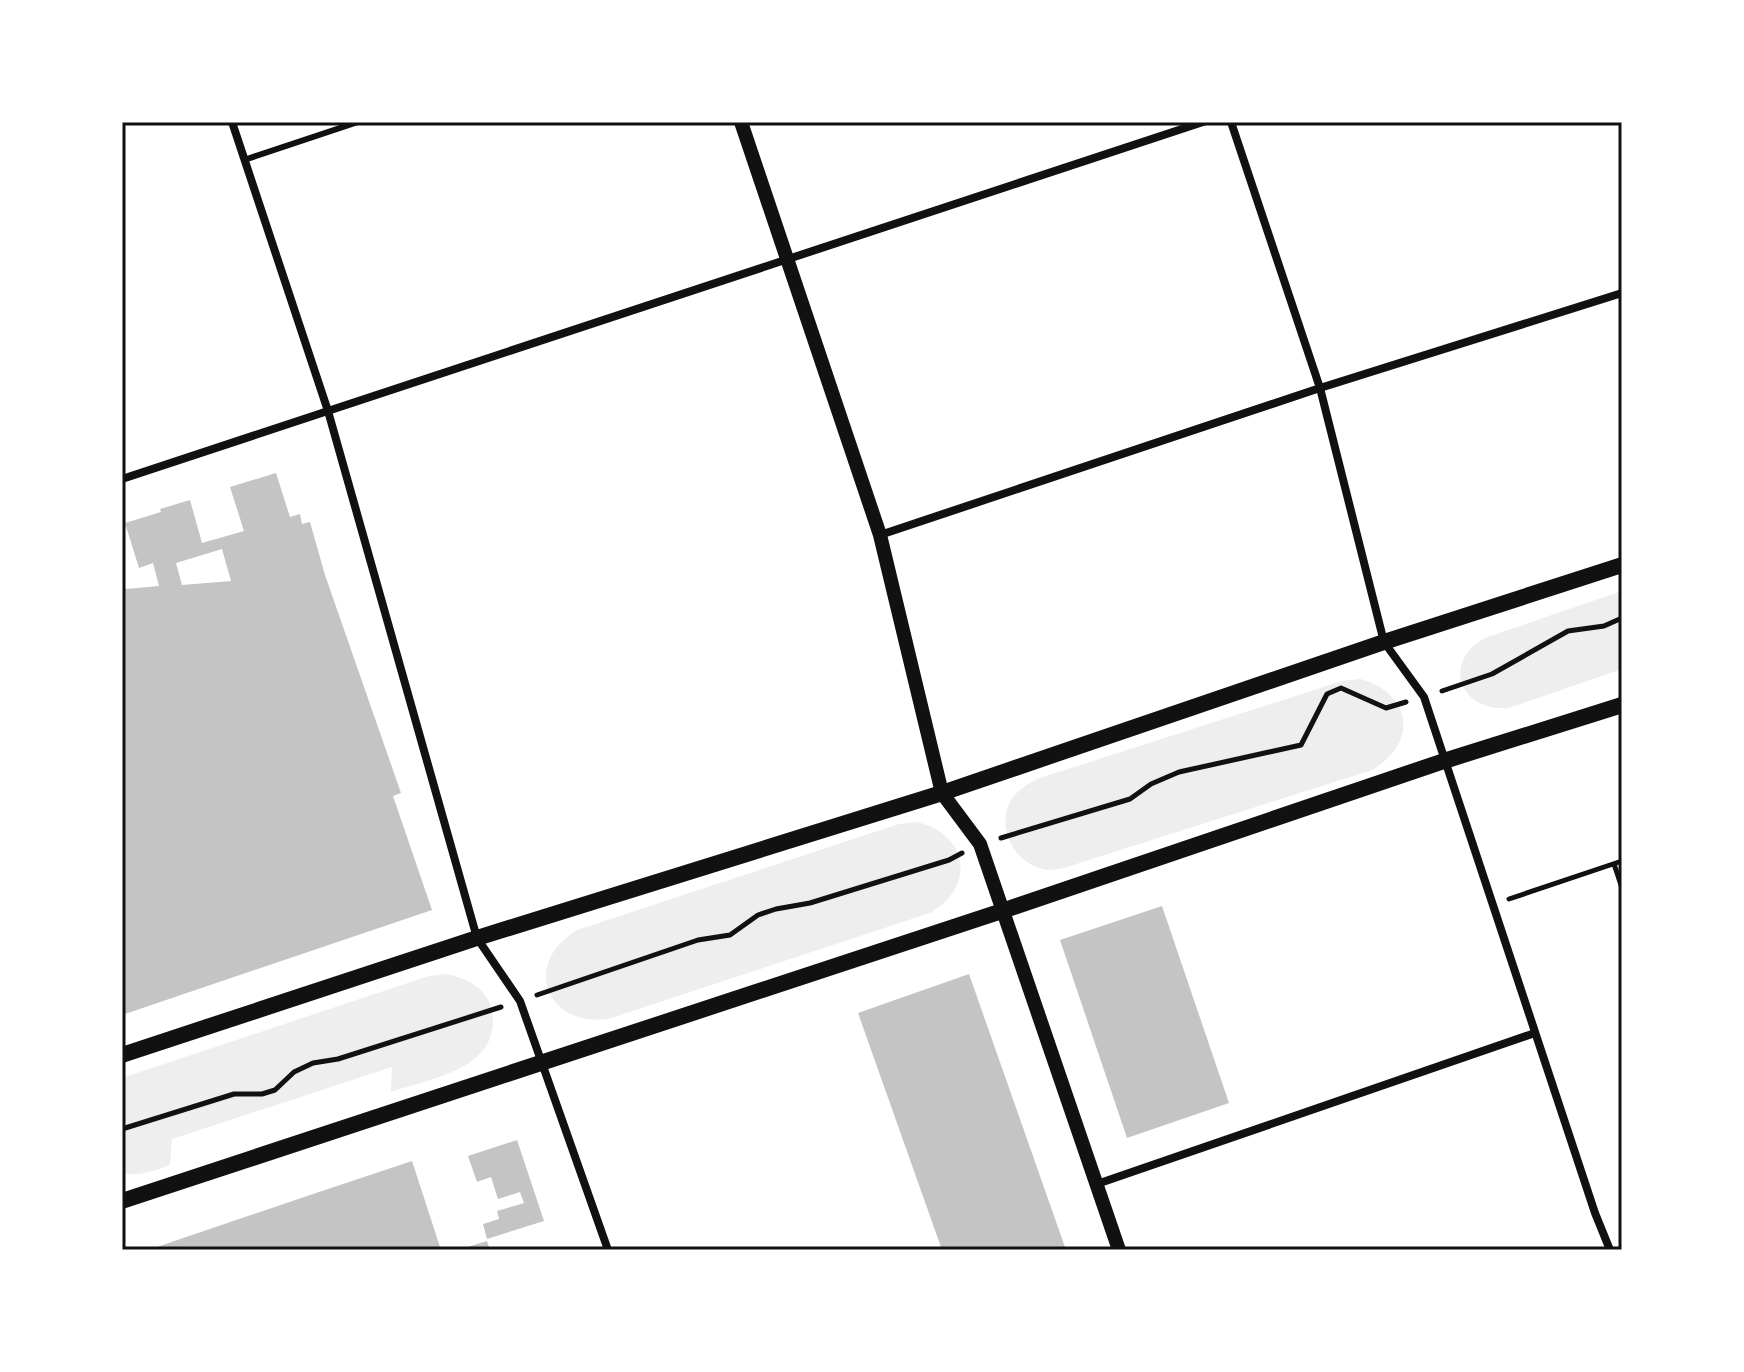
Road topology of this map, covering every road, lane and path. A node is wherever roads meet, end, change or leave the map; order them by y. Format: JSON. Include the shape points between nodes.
{"nodes":[{"id":1,"x":232,"y":122,"type":"edge"},
{"id":2,"x":358,"y":122,"type":"edge"},
{"id":3,"x":741,"y":122,"type":"edge"},
{"id":4,"x":1203,"y":122,"type":"edge"},
{"id":5,"x":1231,"y":122,"type":"edge"},
{"id":6,"x":244,"y":160,"type":"junction"},
{"id":7,"x":787,"y":258,"type":"junction"},
{"id":8,"x":1622,"y":293,"type":"edge"},
{"id":9,"x":1320,"y":388,"type":"junction"},
{"id":10,"x":328,"y":411,"type":"junction"},
{"id":11,"x":122,"y":479,"type":"edge"},
{"id":12,"x":880,"y":535,"type":"junction"},
{"id":13,"x":1622,"y":565,"type":"edge"},
{"id":14,"x":1622,"y":618,"type":"edge"},
{"id":15,"x":1384,"y":642,"type":"junction"},
{"id":16,"x":1424,"y":697,"type":"junction"},
{"id":17,"x":1622,"y":705,"type":"edge"},
{"id":18,"x":1444,"y":761,"type":"junction"},
{"id":19,"x":942,"y":793,"type":"junction"},
{"id":20,"x":980,"y":844,"type":"junction"},
{"id":21,"x":1622,"y":861,"type":"edge"},
{"id":22,"x":1614,"y":864,"type":"junction"},
{"id":23,"x":1622,"y":888,"type":"edge"},
{"id":24,"x":1493,"y":905,"type":"junction"},
{"id":25,"x":1002,"y":911,"type":"junction"},
{"id":26,"x":477,"y":938,"type":"junction"},
{"id":27,"x":520,"y":1001,"type":"junction"},
{"id":28,"x":1535,"y":1033,"type":"junction"},
{"id":29,"x":122,"y":1055,"type":"edge"},
{"id":30,"x":542,"y":1061,"type":"junction"},
{"id":31,"x":122,"y":1129,"type":"edge"},
{"id":32,"x":1097,"y":1184,"type":"junction"},
{"id":33,"x":122,"y":1201,"type":"edge"},
{"id":34,"x":608,"y":1250,"type":"edge"},
{"id":35,"x":1119,"y":1250,"type":"edge"},
{"id":36,"x":1610,"y":1250,"type":"edge"}],
"edges":[{"from":1,"to":6,"type":"street"},
{"from":2,"to":6,"type":"lane"},
{"from":3,"to":7,"type":"street"},
{"from":4,"to":7,"type":"street"},
{"from":5,"to":9,"type":"street"},
{"from":6,"to":10,"type":"street"},
{"from":7,"to":10,"type":"street"},
{"from":7,"to":12,"type":"street"},
{"from":8,"to":9,"type":"street"},
{"from":9,"to":12,"type":"street"},
{"from":9,"to":15,"type":"street"},
{"from":10,"to":11,"type":"street"},
{"from":10,"to":26,"type":"street"},
{"from":12,"to":19,"type":"street"},
{"from":13,"to":15,"type":"main road"},
{"from":14,"to":16,"type":"path","via":[[1568,631],[1492,674]]},
{"from":15,"to":16,"type":"street"},
{"from":15,"to":19,"type":"main road"},
{"from":16,"to":18,"type":"street"},
{"from":16,"to":20,"type":"path","via":[[1386,708],[1341,688],[1327,694],[1301,745],[1179,772],[1130,799]]},
{"from":17,"to":18,"type":"main road"},
{"from":18,"to":24,"type":"street"},
{"from":18,"to":25,"type":"main road"},
{"from":19,"to":20,"type":"street"},
{"from":19,"to":26,"type":"main road"},
{"from":20,"to":25,"type":"street"},
{"from":20,"to":27,"type":"path","via":[[936,864],[758,915],[730,935],[698,940]]},
{"from":21,"to":22,"type":"path"},
{"from":22,"to":23,"type":"path"},
{"from":22,"to":24,"type":"path"},
{"from":24,"to":28,"type":"street"},
{"from":25,"to":30,"type":"main road"},
{"from":25,"to":32,"type":"street"},
{"from":26,"to":27,"type":"street"},
{"from":26,"to":29,"type":"main road"},
{"from":27,"to":30,"type":"street"},
{"from":27,"to":31,"type":"path","via":[[313,1063],[275,1090],[234,1094]]},
{"from":28,"to":32,"type":"street"},
{"from":28,"to":36,"type":"street"},
{"from":30,"to":33,"type":"main road"},
{"from":30,"to":34,"type":"street"},
{"from":32,"to":35,"type":"street"}]}
